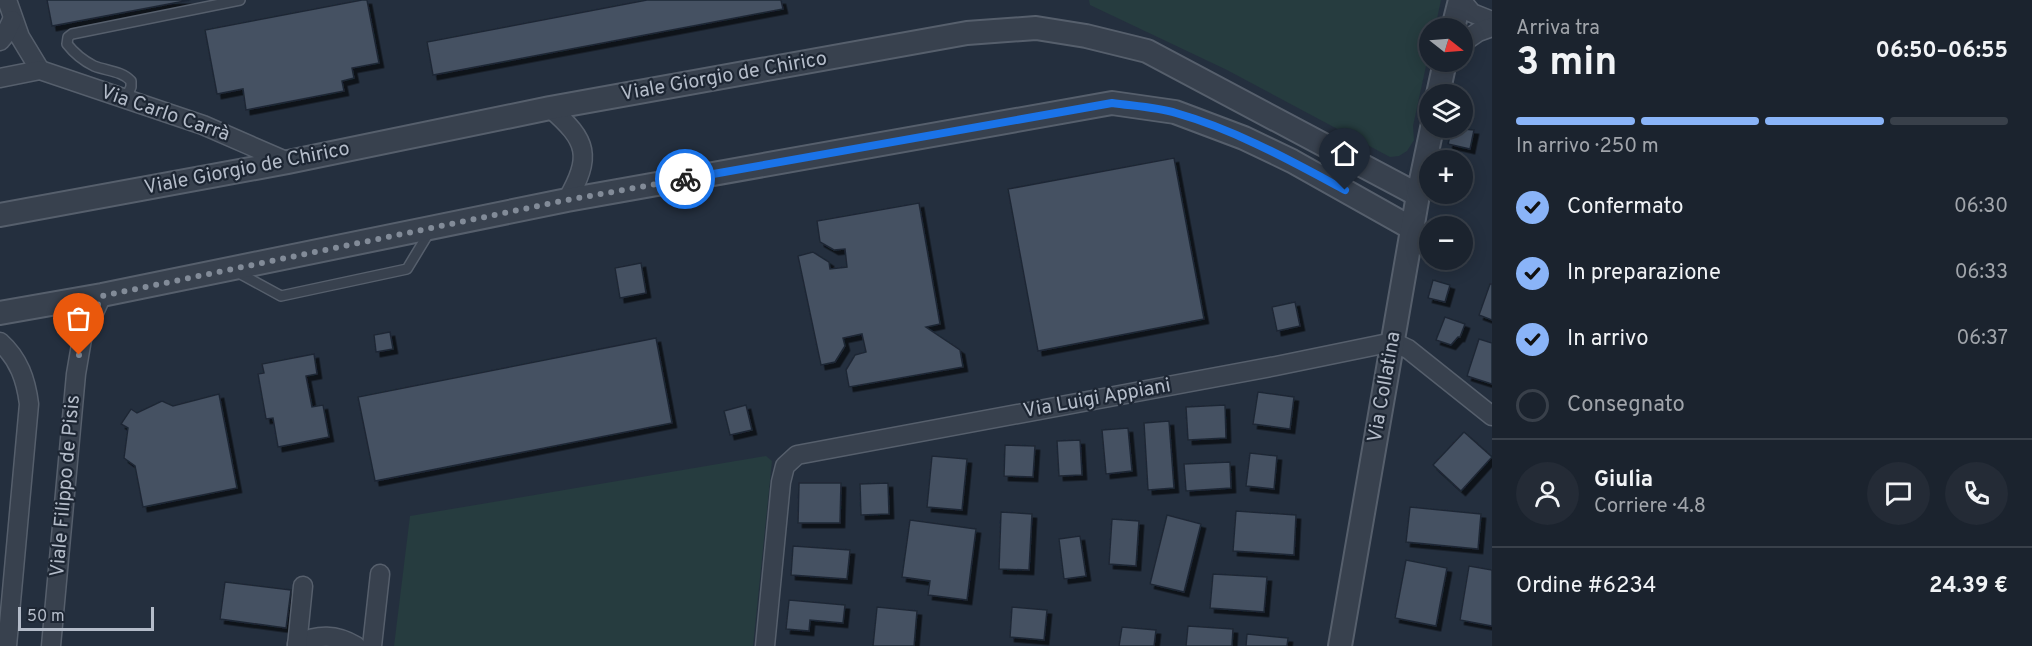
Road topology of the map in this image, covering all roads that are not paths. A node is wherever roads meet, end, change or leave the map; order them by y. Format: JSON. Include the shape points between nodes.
{"nodes":[{"id":1,"x":7,"y":0,"type":"edge"},
{"id":2,"x":240,"y":0,"type":"edge"},
{"id":3,"x":1461,"y":0,"type":"edge"},
{"id":4,"x":1456,"y":18,"type":"edge"},
{"id":5,"x":12,"y":20,"type":"junction"},
{"id":6,"x":1492,"y":21,"type":"edge"},
{"id":7,"x":1492,"y":27,"type":"edge"},
{"id":8,"x":1473,"y":35,"type":"edge"},
{"id":9,"x":0,"y":41,"type":"edge"},
{"id":10,"x":40,"y":70,"type":"junction"},
{"id":11,"x":0,"y":78,"type":"edge"},
{"id":12,"x":125,"y":100,"type":"junction"},
{"id":13,"x":550,"y":108,"type":"junction"},
{"id":14,"x":1430,"y":138,"type":"edge"},
{"id":15,"x":288,"y":162,"type":"junction"},
{"id":16,"x":1418,"y":195,"type":"junction"},
{"id":17,"x":567,"y":200,"type":"junction"},
{"id":18,"x":0,"y":215,"type":"edge"},
{"id":19,"x":431,"y":229,"type":"junction"},
{"id":20,"x":1413,"y":229,"type":"junction"},
{"id":21,"x":232,"y":269,"type":"junction"},
{"id":22,"x":102,"y":296,"type":"junction"},
{"id":23,"x":0,"y":313,"type":"edge"},
{"id":24,"x":0,"y":342,"type":"edge"},
{"id":25,"x":1393,"y":342,"type":"junction"},
{"id":26,"x":1492,"y":416,"type":"edge"},
{"id":27,"x":380,"y":574,"type":"dead end"},
{"id":28,"x":303,"y":586,"type":"dead end"},
{"id":29,"x":297,"y":645,"type":"edge"},
{"id":30,"x":7,"y":646,"type":"edge"},
{"id":31,"x":51,"y":646,"type":"edge"},
{"id":32,"x":356,"y":646,"type":"edge"},
{"id":33,"x":372,"y":646,"type":"edge"},
{"id":34,"x":765,"y":646,"type":"edge"},
{"id":35,"x":1340,"y":646,"type":"edge"}],
"edges":[{"from":1,"to":5,"type":"street"},
{"from":2,"to":12,"type":"lane","via":[[72,33],[67,44],[74,53],[94,66],[126,75],[131,81]]},
{"from":3,"to":4,"type":"street"},
{"from":3,"to":6,"type":"street","via":[[1473,13]]},
{"from":5,"to":9,"type":"street"},
{"from":5,"to":10,"type":"street"},
{"from":7,"to":8,"type":"street"},
{"from":10,"to":11,"type":"street"},
{"from":10,"to":12,"type":"street","name":"Via Carlo Carrà"},
{"from":12,"to":15,"type":"street","name":"Via Carlo Carrà","via":[[203,124]]},
{"from":13,"to":15,"type":"street","name":"Viale Giorgio de Chirico"},
{"from":13,"to":16,"type":"street","name":"Viale Giorgio de Chirico","via":[[967,33],[1036,28],[1147,51]]},
{"from":13,"to":17,"type":"street","via":[[575,132],[582,151],[582,171]]},
{"from":14,"to":16,"type":"street","name":"Via Collatina"},
{"from":15,"to":18,"type":"street","name":"Viale Giorgio de Chirico"},
{"from":16,"to":20,"type":"street","name":"Via Collatina"},
{"from":17,"to":19,"type":"street"},
{"from":17,"to":20,"type":"street","via":[[1112,103],[1175,112],[1244,138]]},
{"from":19,"to":21,"type":"street"},
{"from":19,"to":21,"type":"lane","via":[[407,269],[281,296]]},
{"from":20,"to":25,"type":"street","name":"Via Collatina"},
{"from":21,"to":22,"type":"street"},
{"from":22,"to":23,"type":"street"},
{"from":22,"to":31,"type":"street","name":"Viale Filippo de Pisis","via":[[82,339],[76,374]]},
{"from":24,"to":30,"type":"street","via":[[20,366],[29,404]]},
{"from":25,"to":26,"type":"street","via":[[1408,349]]},
{"from":25,"to":34,"type":"street","name":"Via Luigi Appiani","via":[[801,454],[788,462],[782,475]]},
{"from":25,"to":35,"type":"street","name":"Via Collatina"},
{"from":27,"to":33,"type":"street"},
{"from":28,"to":29,"type":"street"},
{"from":29,"to":32,"type":"street","via":[[325,636],[345,639]]}]}
